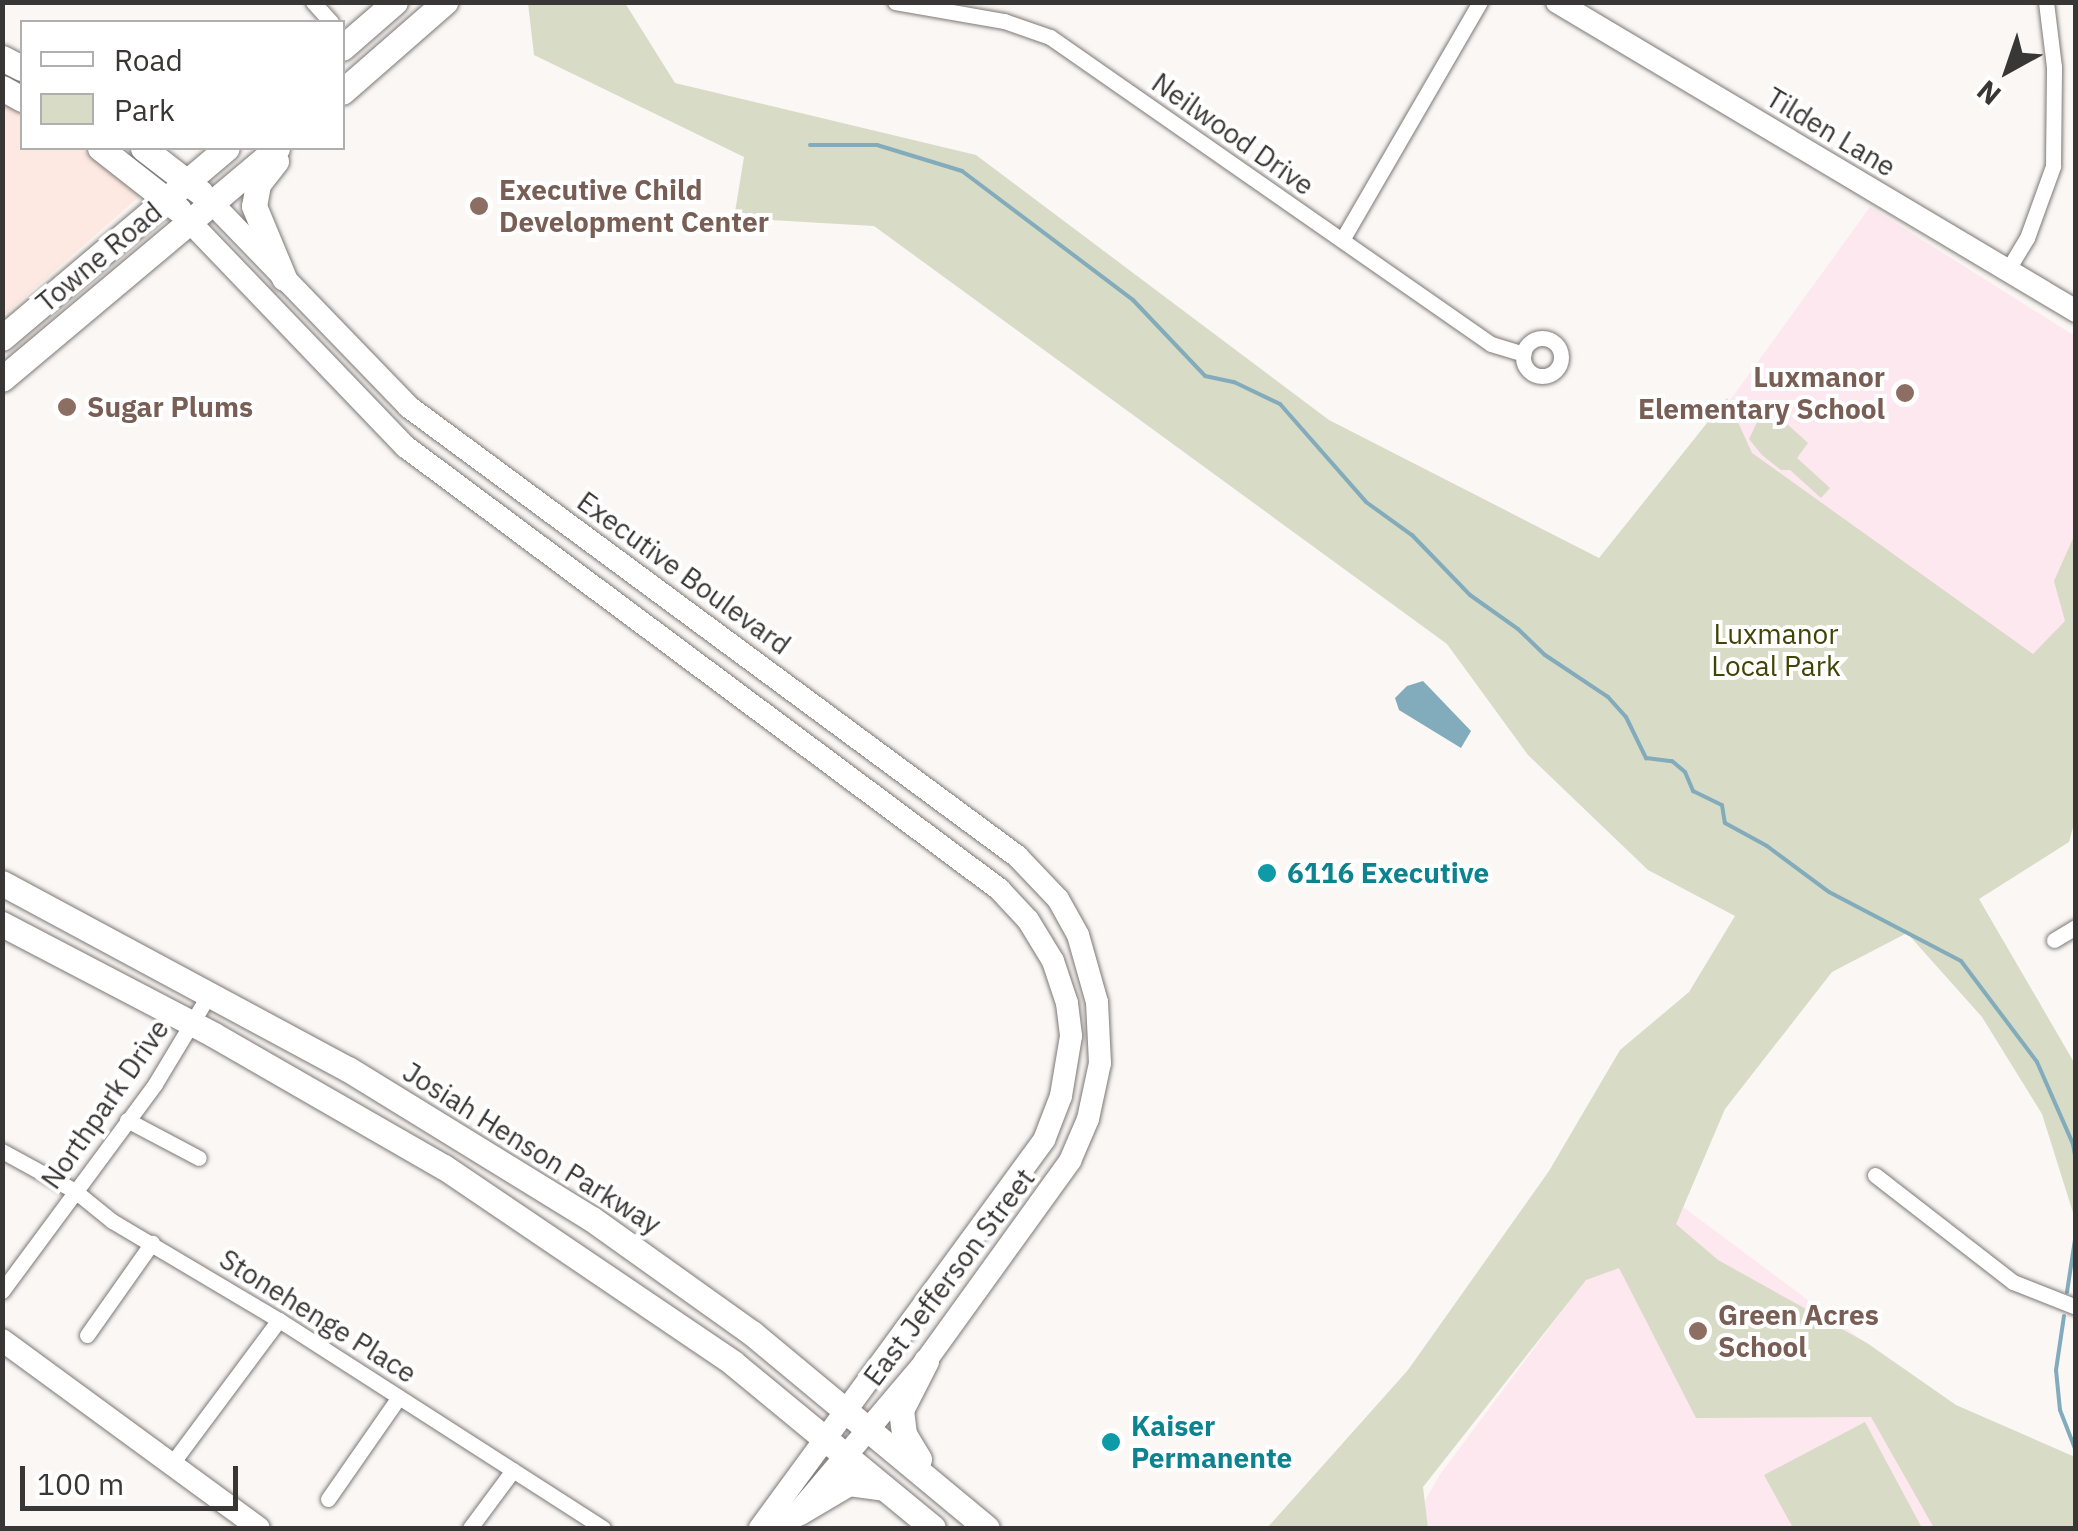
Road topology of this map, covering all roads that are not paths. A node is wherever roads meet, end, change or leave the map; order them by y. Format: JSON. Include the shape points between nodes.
{"nodes":[{"id":1,"x":395,"y":2,"type":"edge"},
{"id":2,"x":446,"y":2,"type":"edge"},
{"id":3,"x":895,"y":2,"type":"edge"},
{"id":4,"x":1480,"y":2,"type":"edge"},
{"id":5,"x":1557,"y":2,"type":"edge"},
{"id":6,"x":2046,"y":2,"type":"edge"},
{"id":7,"x":345,"y":41,"type":"edge"},
{"id":8,"x":345,"y":89,"type":"edge"},
{"id":9,"x":103,"y":150,"type":"edge"},
{"id":10,"x":145,"y":150,"type":"edge"},
{"id":11,"x":225,"y":150,"type":"edge"},
{"id":12,"x":275,"y":150,"type":"edge"},
{"id":13,"x":286,"y":150,"type":"edge"},
{"id":14,"x":188,"y":182,"type":"junction"},
{"id":15,"x":168,"y":200,"type":"junction"},
{"id":16,"x":212,"y":203,"type":"junction"},
{"id":17,"x":189,"y":221,"type":"junction"},
{"id":18,"x":1342,"y":240,"type":"junction"},
{"id":19,"x":2006,"y":271,"type":"junction"},
{"id":20,"x":284,"y":278,"type":"junction"},
{"id":21,"x":2076,"y":311,"type":"edge"},
{"id":22,"x":2,"y":338,"type":"edge"},
{"id":23,"x":1523,"y":354,"type":"dead end"},
{"id":24,"x":2,"y":378,"type":"edge"},
{"id":25,"x":445,"y":434,"type":"junction"},
{"id":26,"x":425,"y":461,"type":"junction"},
{"id":27,"x":549,"y":511,"type":"junction"},
{"id":28,"x":528,"y":540,"type":"junction"},
{"id":29,"x":664,"y":596,"type":"junction"},
{"id":30,"x":656,"y":633,"type":"junction"},
{"id":31,"x":846,"y":730,"type":"junction"},
{"id":32,"x":822,"y":757,"type":"junction"},
{"id":33,"x":945,"y":803,"type":"junction"},
{"id":34,"x":922,"y":832,"type":"junction"},
{"id":35,"x":2,"y":883,"type":"edge"},
{"id":36,"x":2,"y":924,"type":"edge"},
{"id":37,"x":2076,"y":927,"type":"edge"},
{"id":38,"x":2054,"y":940,"type":"dead end"},
{"id":39,"x":210,"y":993,"type":"junction"},
{"id":40,"x":193,"y":1024,"type":"junction"},
{"id":41,"x":1101,"y":1032,"type":"joint"},
{"id":42,"x":127,"y":1120,"type":"junction"},
{"id":43,"x":2,"y":1150,"type":"edge"},
{"id":44,"x":199,"y":1158,"type":"dead end"},
{"id":45,"x":1875,"y":1175,"type":"dead end"},
{"id":46,"x":75,"y":1191,"type":"junction"},
{"id":47,"x":1002,"y":1202,"type":"junction"},
{"id":48,"x":1034,"y":1216,"type":"junction"},
{"id":49,"x":152,"y":1243,"type":"junction"},
{"id":50,"x":2,"y":1291,"type":"edge"},
{"id":51,"x":2076,"y":1307,"type":"edge"},
{"id":52,"x":280,"y":1320,"type":"junction"},
{"id":53,"x":87,"y":1335,"type":"dead end"},
{"id":54,"x":2,"y":1340,"type":"edge"},
{"id":55,"x":926,"y":1362,"type":"junction"},
{"id":56,"x":399,"y":1397,"type":"junction"},
{"id":57,"x":849,"y":1410,"type":"junction"},
{"id":58,"x":871,"y":1428,"type":"junction"},
{"id":59,"x":827,"y":1438,"type":"junction"},
{"id":60,"x":848,"y":1455,"type":"junction"},
{"id":61,"x":173,"y":1462,"type":"junction"},
{"id":62,"x":513,"y":1470,"type":"junction"},
{"id":63,"x":936,"y":1484,"type":"junction"},
{"id":64,"x":888,"y":1489,"type":"junction"},
{"id":65,"x":328,"y":1500,"type":"dead end"},
{"id":66,"x":792,"y":1521,"type":"edge"},
{"id":67,"x":265,"y":1528,"type":"edge"},
{"id":68,"x":470,"y":1528,"type":"edge"},
{"id":69,"x":603,"y":1528,"type":"edge"},
{"id":70,"x":760,"y":1528,"type":"edge"},
{"id":71,"x":933,"y":1528,"type":"edge"},
{"id":72,"x":987,"y":1528,"type":"edge"}],
"edges":[{"from":1,"to":7,"type":"main road"},
{"from":2,"to":8,"type":"main road"},
{"from":3,"to":18,"type":"street","name":"Neilwood Drive","via":[[1050,37]]},
{"from":4,"to":18,"type":"street"},
{"from":5,"to":19,"type":"street","name":"Tilden Lane"},
{"from":6,"to":19,"type":"street","via":[[2054,68],[2053,166],[2027,238]]},
{"from":9,"to":15,"type":"main road"},
{"from":10,"to":14,"type":"main road","name":"Executive Boulevard"},
{"from":11,"to":14,"type":"main road","name":"Towne Road"},
{"from":12,"to":16,"type":"main road","name":"Towne Road"},
{"from":13,"to":20,"type":"main road","via":[[254,198]]},
{"from":14,"to":15,"type":"main road","name":"Towne Road"},
{"from":14,"to":16,"type":"main road","name":"Executive Boulevard"},
{"from":15,"to":17,"type":"main road"},
{"from":15,"to":22,"type":"main road","name":"Towne Road"},
{"from":16,"to":17,"type":"main road","name":"Towne Road"},
{"from":16,"to":20,"type":"street","name":"Executive Boulevard"},
{"from":17,"to":24,"type":"main road","name":"Towne Road"},
{"from":17,"to":26,"type":"street","via":[[366,410]]},
{"from":18,"to":23,"type":"street","name":"Neilwood Drive","via":[[1491,344]]},
{"from":19,"to":21,"type":"street","name":"Tilden Lane"},
{"from":20,"to":25,"type":"street","name":"Executive Boulevard","via":[[390,390]]},
{"from":25,"to":26,"type":"street"},
{"from":25,"to":27,"type":"street","name":"Executive Boulevard"},
{"from":26,"to":28,"type":"street"},
{"from":27,"to":28,"type":"street"},
{"from":27,"to":29,"type":"street","name":"Executive Boulevard"},
{"from":28,"to":30,"type":"street"},
{"from":29,"to":30,"type":"street"},
{"from":29,"to":31,"type":"street","name":"Executive Boulevard"},
{"from":30,"to":32,"type":"street"},
{"from":31,"to":32,"type":"street"},
{"from":31,"to":33,"type":"street","name":"Executive Boulevard"},
{"from":32,"to":34,"type":"street"},
{"from":33,"to":34,"type":"street"},
{"from":33,"to":41,"type":"street","name":"Executive Boulevard","via":[[1017,856],[1058,899],[1085,952]]},
{"from":34,"to":47,"type":"street","name":"East Jefferson Street","via":[[1028,920],[1058,974],[1071,1036],[1064,1083],[1051,1125]]},
{"from":35,"to":39,"type":"main road","name":"Josiah Henson Parkway"},
{"from":36,"to":40,"type":"main road"},
{"from":37,"to":38,"type":"street"},
{"from":39,"to":40,"type":"street","name":"Northpark Drive"},
{"from":39,"to":57,"type":"main road","name":"Josiah Henson Parkway","via":[[462,1136],[592,1219]]},
{"from":40,"to":42,"type":"street","name":"Northpark Drive"},
{"from":40,"to":59,"type":"main road","via":[[444,1167],[639,1296]]},
{"from":41,"to":48,"type":"street","name":"East Jefferson Street","via":[[1088,1119]]},
{"from":42,"to":44,"type":"street"},
{"from":42,"to":46,"type":"street","name":"Northpark Drive"},
{"from":43,"to":46,"type":"street","name":"Stonehenge Place"},
{"from":45,"to":51,"type":"street","via":[[2013,1282]]},
{"from":46,"to":49,"type":"street","name":"Stonehenge Place"},
{"from":46,"to":50,"type":"street","name":"Northpark Drive"},
{"from":47,"to":48,"type":"street"},
{"from":47,"to":57,"type":"street","name":"East Jefferson Street"},
{"from":48,"to":55,"type":"street","name":"East Jefferson Street"},
{"from":49,"to":52,"type":"street","name":"Stonehenge Place"},
{"from":49,"to":53,"type":"street"},
{"from":52,"to":56,"type":"street","name":"Stonehenge Place"},
{"from":52,"to":61,"type":"street"},
{"from":54,"to":61,"type":"street"},
{"from":55,"to":58,"type":"street","name":"East Jefferson Street"},
{"from":55,"to":63,"type":"main road","via":[[904,1400],[900,1422]]},
{"from":56,"to":62,"type":"street","name":"Stonehenge Place"},
{"from":56,"to":65,"type":"street"},
{"from":57,"to":58,"type":"main road","name":"Josiah Henson Parkway"},
{"from":57,"to":59,"type":"street","name":"East Jefferson Street"},
{"from":58,"to":60,"type":"street","name":"East Jefferson Street"},
{"from":58,"to":63,"type":"main road","name":"Josiah Henson Parkway"},
{"from":59,"to":60,"type":"main road"},
{"from":59,"to":70,"type":"street","name":"East Jefferson Street"},
{"from":60,"to":64,"type":"main road"},
{"from":60,"to":66,"type":"street","name":"East Jefferson Street"},
{"from":61,"to":67,"type":"street"},
{"from":62,"to":68,"type":"street"},
{"from":62,"to":69,"type":"street","name":"Stonehenge Place"},
{"from":63,"to":72,"type":"main road","name":"Josiah Henson Parkway"},
{"from":64,"to":66,"type":"main road","via":[[848,1483]]},
{"from":64,"to":71,"type":"main road"}]}
